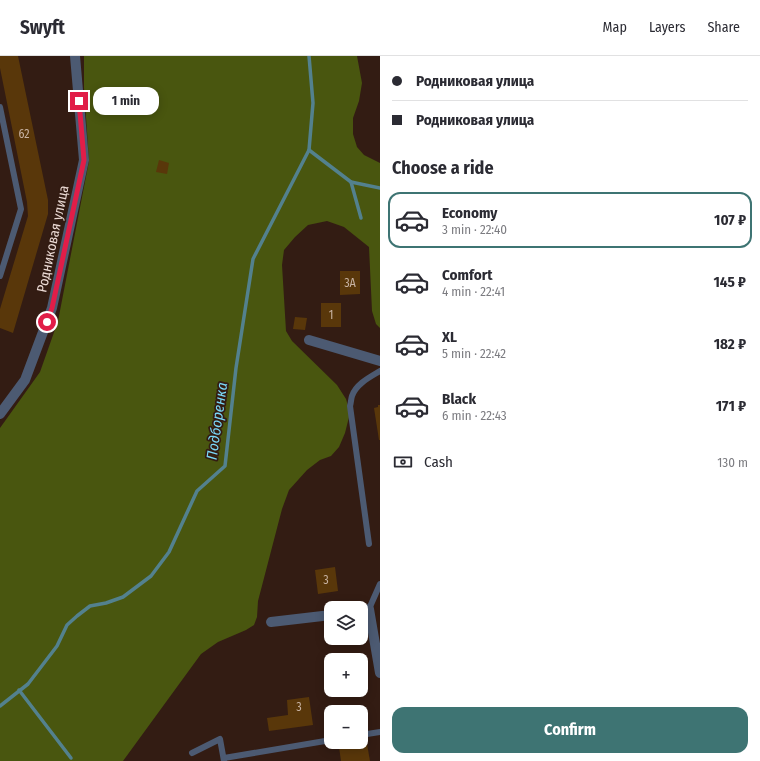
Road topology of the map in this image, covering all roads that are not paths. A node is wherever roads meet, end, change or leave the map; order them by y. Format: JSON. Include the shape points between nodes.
{"nodes":[{"id":1,"x":75,"y":56,"type":"edge"},
{"id":2,"x":0,"y":107,"type":"edge"},
{"id":3,"x":0,"y":276,"type":"edge"},
{"id":4,"x":309,"y":340,"type":"dead end"},
{"id":5,"x":380,"y":362,"type":"edge"},
{"id":6,"x":380,"y":371,"type":"edge"},
{"id":7,"x":0,"y":414,"type":"edge"},
{"id":8,"x":369,"y":544,"type":"dead end"},
{"id":9,"x":380,"y":584,"type":"edge"},
{"id":10,"x":368,"y":605,"type":"edge"},
{"id":11,"x":324,"y":615,"type":"edge"},
{"id":12,"x":271,"y":622,"type":"dead end"},
{"id":13,"x":368,"y":623,"type":"edge"},
{"id":14,"x":380,"y":673,"type":"edge"},
{"id":15,"x":380,"y":732,"type":"edge"},
{"id":16,"x":368,"y":734,"type":"edge"},
{"id":17,"x":324,"y":741,"type":"edge"},
{"id":18,"x":192,"y":753,"type":"dead end"},
{"id":19,"x":224,"y":760,"type":"edge"}],
"edges":[{"from":1,"to":7,"type":"street","name":"Родниковая улица","via":[[84,160],[52,308],[25,380]]},
{"from":2,"to":3,"type":"lane","via":[[21,209]]},
{"from":4,"to":5,"type":"street"},
{"from":6,"to":8,"type":"lane","via":[[359,385],[352,395],[350,406]]},
{"from":9,"to":10,"type":"lane"},
{"from":11,"to":12,"type":"street"},
{"from":13,"to":14,"type":"street"},
{"from":15,"to":16,"type":"lane"},
{"from":17,"to":19,"type":"lane"},
{"from":18,"to":19,"type":"lane","via":[[220,739]]}]}
